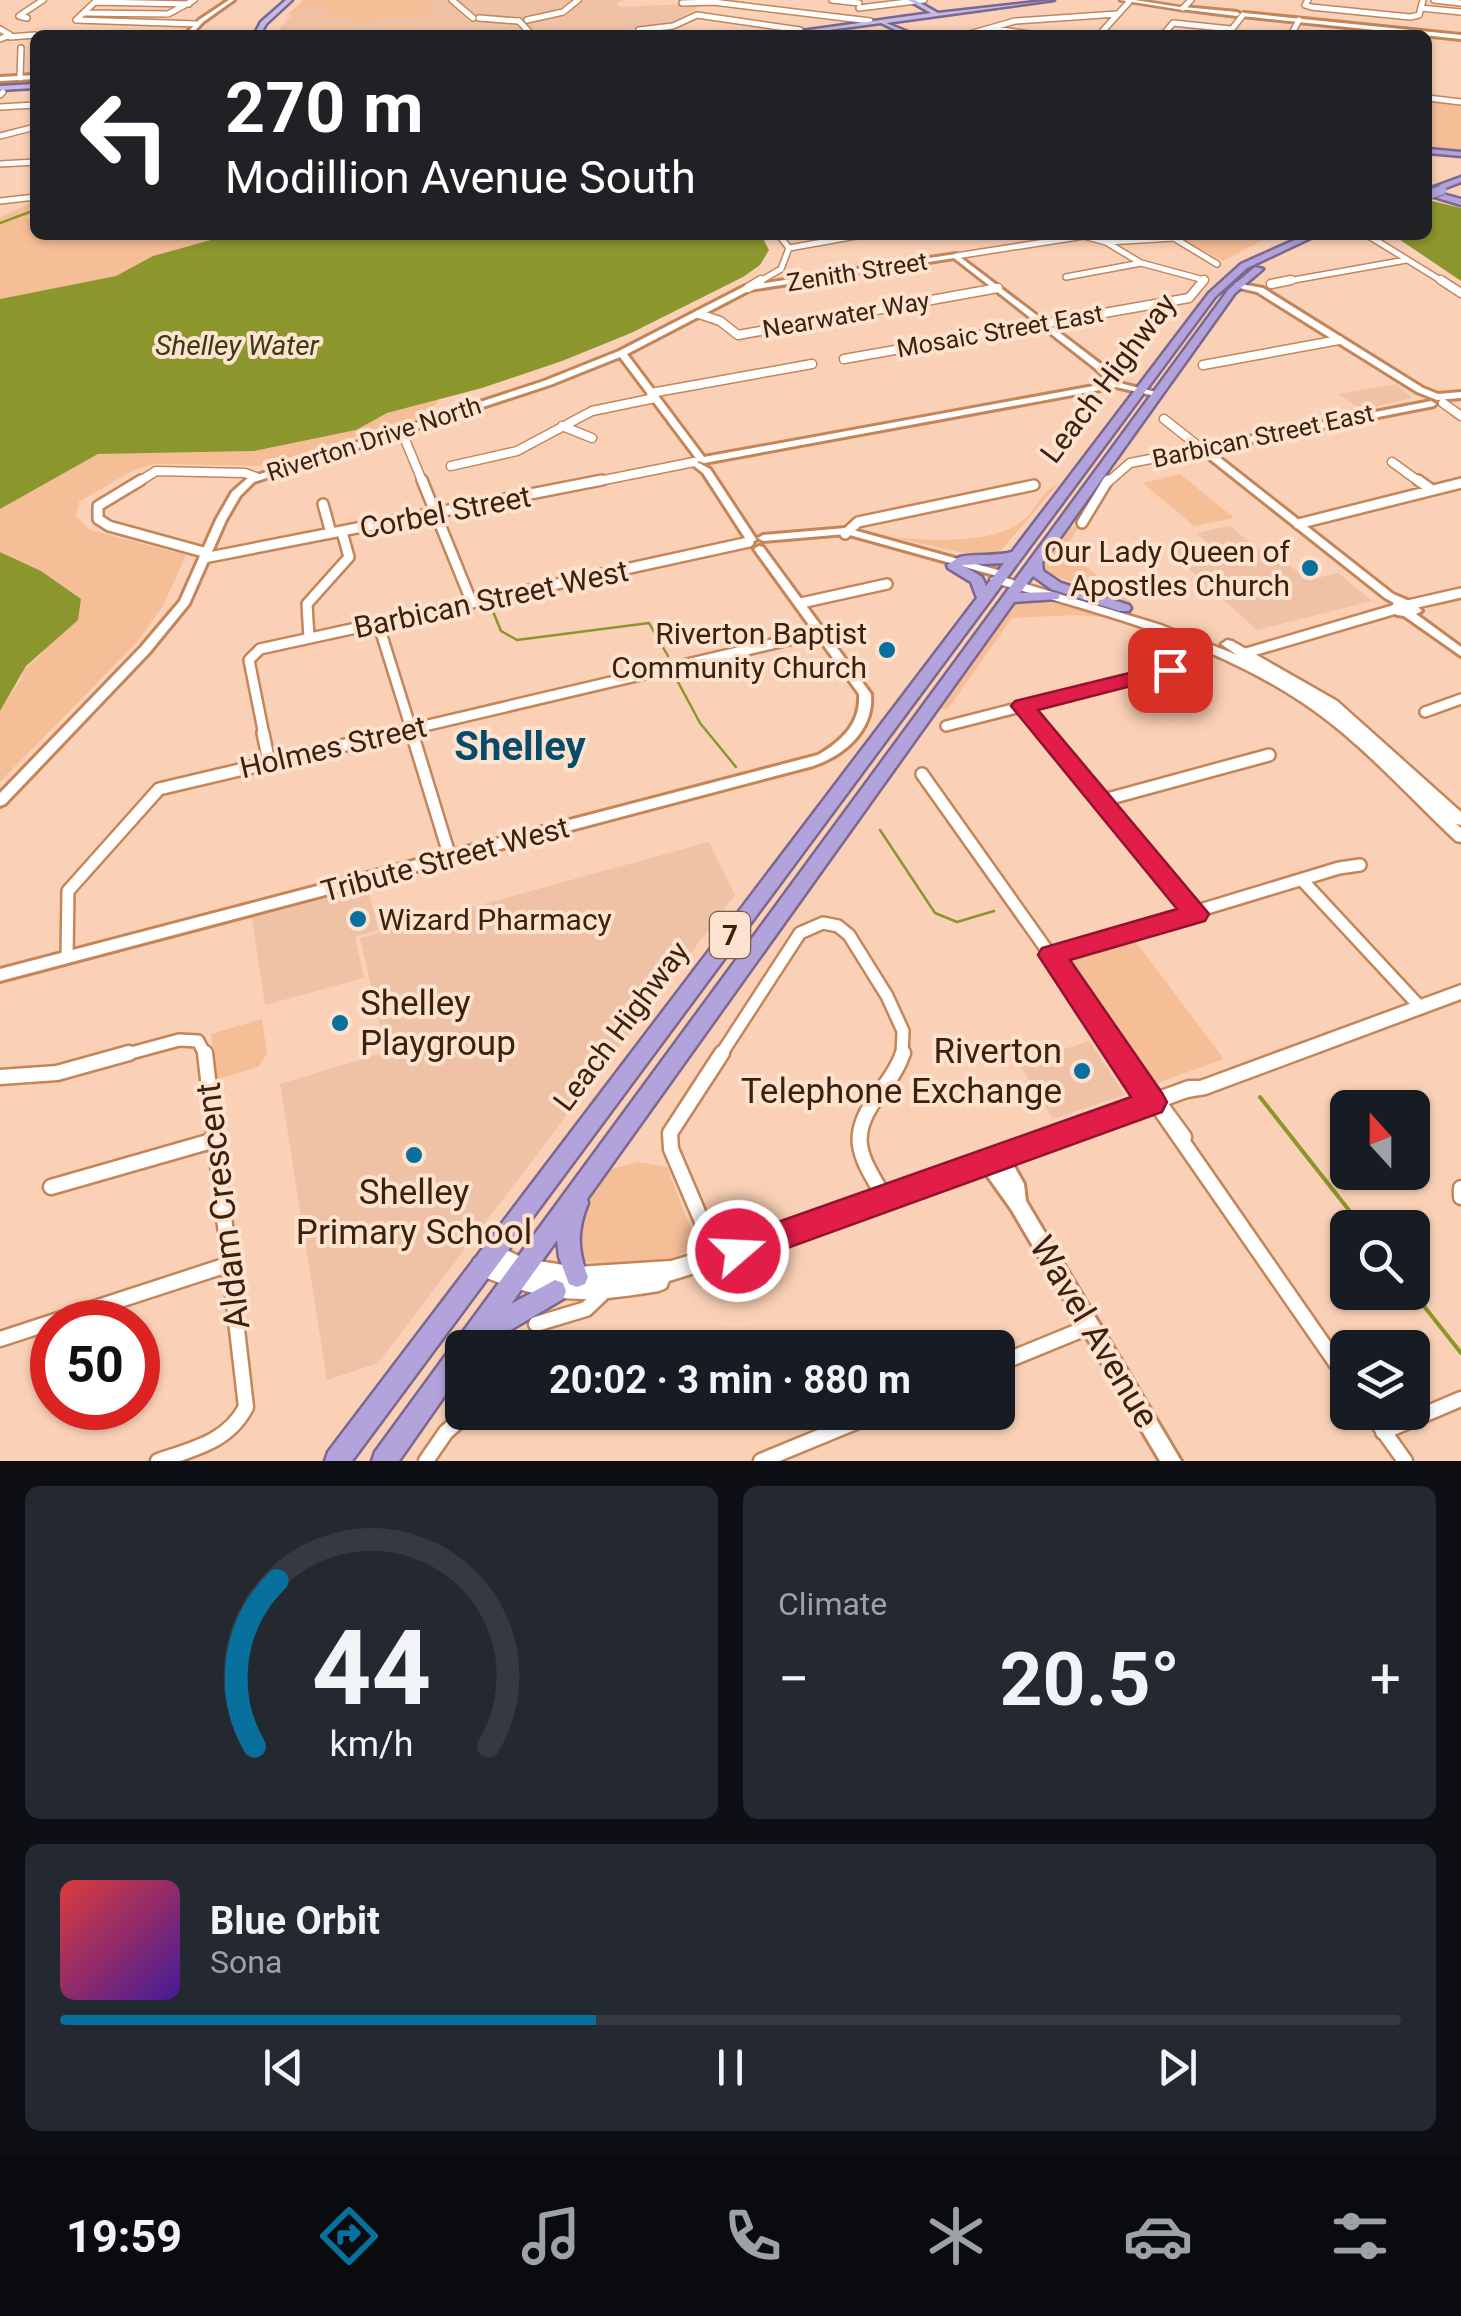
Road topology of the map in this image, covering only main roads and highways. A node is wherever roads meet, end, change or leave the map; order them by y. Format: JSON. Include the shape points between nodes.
{"nodes":[{"id":1,"x":289,"y":0,"type":"edge"},
{"id":2,"x":297,"y":0,"type":"edge"},
{"id":3,"x":917,"y":0,"type":"edge"},
{"id":4,"x":1051,"y":0,"type":"edge"},
{"id":5,"x":1064,"y":0,"type":"edge"},
{"id":6,"x":1126,"y":1,"type":"edge"},
{"id":7,"x":1183,"y":8,"type":"road end"},
{"id":8,"x":941,"y":14,"type":"junction"},
{"id":9,"x":262,"y":26,"type":"junction"},
{"id":10,"x":272,"y":26,"type":"junction"},
{"id":11,"x":876,"y":26,"type":"edge"},
{"id":12,"x":260,"y":30,"type":"edge"},
{"id":13,"x":269,"y":30,"type":"edge"},
{"id":14,"x":825,"y":30,"type":"edge"},
{"id":15,"x":832,"y":30,"type":"edge"},
{"id":16,"x":906,"y":30,"type":"edge"},
{"id":17,"x":30,"y":83,"type":"edge"},
{"id":18,"x":1,"y":88,"type":"edge"},
{"id":19,"x":1432,"y":150,"type":"edge"},
{"id":20,"x":1461,"y":153,"type":"edge"},
{"id":21,"x":1461,"y":181,"type":"edge"},
{"id":22,"x":1432,"y":192,"type":"edge"},
{"id":23,"x":1461,"y":202,"type":"edge"},
{"id":24,"x":1302,"y":240,"type":"edge"},
{"id":25,"x":1314,"y":240,"type":"edge"},
{"id":26,"x":1251,"y":274,"type":"junction"},
{"id":27,"x":1238,"y":285,"type":"junction"},
{"id":28,"x":1252,"y":287,"type":"road end"},
{"id":29,"x":1218,"y":288,"type":"junction"},
{"id":30,"x":1015,"y":554,"type":"junction"},
{"id":31,"x":1036,"y":561,"type":"junction"},
{"id":32,"x":999,"y":576,"type":"junction"},
{"id":33,"x":1015,"y":588,"type":"junction"},
{"id":34,"x":983,"y":596,"type":"junction"},
{"id":35,"x":1053,"y":596,"type":"joint"},
{"id":36,"x":1124,"y":608,"type":"junction"},
{"id":37,"x":1461,"y":828,"type":"edge"},
{"id":38,"x":1461,"y":995,"type":"edge"},
{"id":39,"x":592,"y":1172,"type":"junction"},
{"id":40,"x":487,"y":1259,"type":"junction"},
{"id":41,"x":719,"y":1262,"type":"junction"},
{"id":42,"x":518,"y":1274,"type":"junction"},
{"id":43,"x":577,"y":1277,"type":"junction"},
{"id":44,"x":555,"y":1291,"type":"junction"},
{"id":45,"x":478,"y":1330,"type":"edge"},
{"id":46,"x":493,"y":1330,"type":"edge"},
{"id":47,"x":445,"y":1376,"type":"edge"},
{"id":48,"x":337,"y":1461,"type":"edge"},
{"id":49,"x":384,"y":1461,"type":"edge"}],
"edges":[{"from":1,"to":9,"type":"main road"},
{"from":2,"to":10,"type":"main road"},
{"from":3,"to":8,"type":"main road"},
{"from":4,"to":8,"type":"main road"},
{"from":5,"to":8,"type":"main road"},
{"from":6,"to":7,"type":"main road"},
{"from":8,"to":11,"type":"main road"},
{"from":8,"to":16,"type":"main road"},
{"from":9,"to":10,"type":"main road"},
{"from":9,"to":12,"type":"main road"},
{"from":10,"to":13,"type":"main road"},
{"from":11,"to":14,"type":"main road"},
{"from":11,"to":15,"type":"main road"},
{"from":17,"to":18,"type":"main road"},
{"from":19,"to":20,"type":"highway"},
{"from":21,"to":22,"type":"highway"},
{"from":22,"to":23,"type":"highway"},
{"from":24,"to":29,"type":"highway","name":"Leach Highway","number":"7","via":[[1244,266]]},
{"from":25,"to":26,"type":"highway","name":"Leach Highway","number":"7"},
{"from":26,"to":27,"type":"highway","name":"Leach Highway","number":"7"},
{"from":26,"to":28,"type":"highway"},
{"from":27,"to":29,"type":"highway"},
{"from":27,"to":31,"type":"highway","name":"Leach Highway","number":"7"},
{"from":29,"to":30,"type":"highway","name":"Leach Highway","number":"7"},
{"from":30,"to":32,"type":"highway","name":"Leach Highway","number":"7"},
{"from":30,"to":34,"type":"highway","via":[[956,563],[978,580]]},
{"from":31,"to":33,"type":"highway","name":"Leach Highway","number":"7"},
{"from":31,"to":36,"type":"highway","via":[[1048,583]]},
{"from":32,"to":33,"type":"main road"},
{"from":32,"to":34,"type":"highway","name":"Leach Highway","number":"7"},
{"from":33,"to":35,"type":"highway"},
{"from":33,"to":36,"type":"main road"},
{"from":33,"to":39,"type":"highway","name":"Leach Highway","number":"7"},
{"from":34,"to":40,"type":"highway","name":"Leach Highway","number":"7"},
{"from":35,"to":37,"type":"main road","via":[[1205,644],[1309,700]]},
{"from":36,"to":37,"type":"main road","via":[[1246,653],[1332,704]]},
{"from":38,"to":41,"type":"main road","via":[[1200,1089],[1192,1098]]},
{"from":39,"to":42,"type":"highway","name":"Leach Highway","number":"7"},
{"from":39,"to":43,"type":"highway","via":[[565,1232]]},
{"from":40,"to":42,"type":"main road"},
{"from":40,"to":48,"type":"highway","name":"Leach Highway","number":"7"},
{"from":41,"to":43,"type":"main road"},
{"from":41,"to":44,"type":"main road","via":[[607,1289]]},
{"from":42,"to":43,"type":"main road"},
{"from":42,"to":44,"type":"main road"},
{"from":42,"to":45,"type":"highway","name":"Leach Highway","number":"7"},
{"from":44,"to":46,"type":"highway"},
{"from":47,"to":49,"type":"highway","name":"Leach Highway","number":"7"}]}
